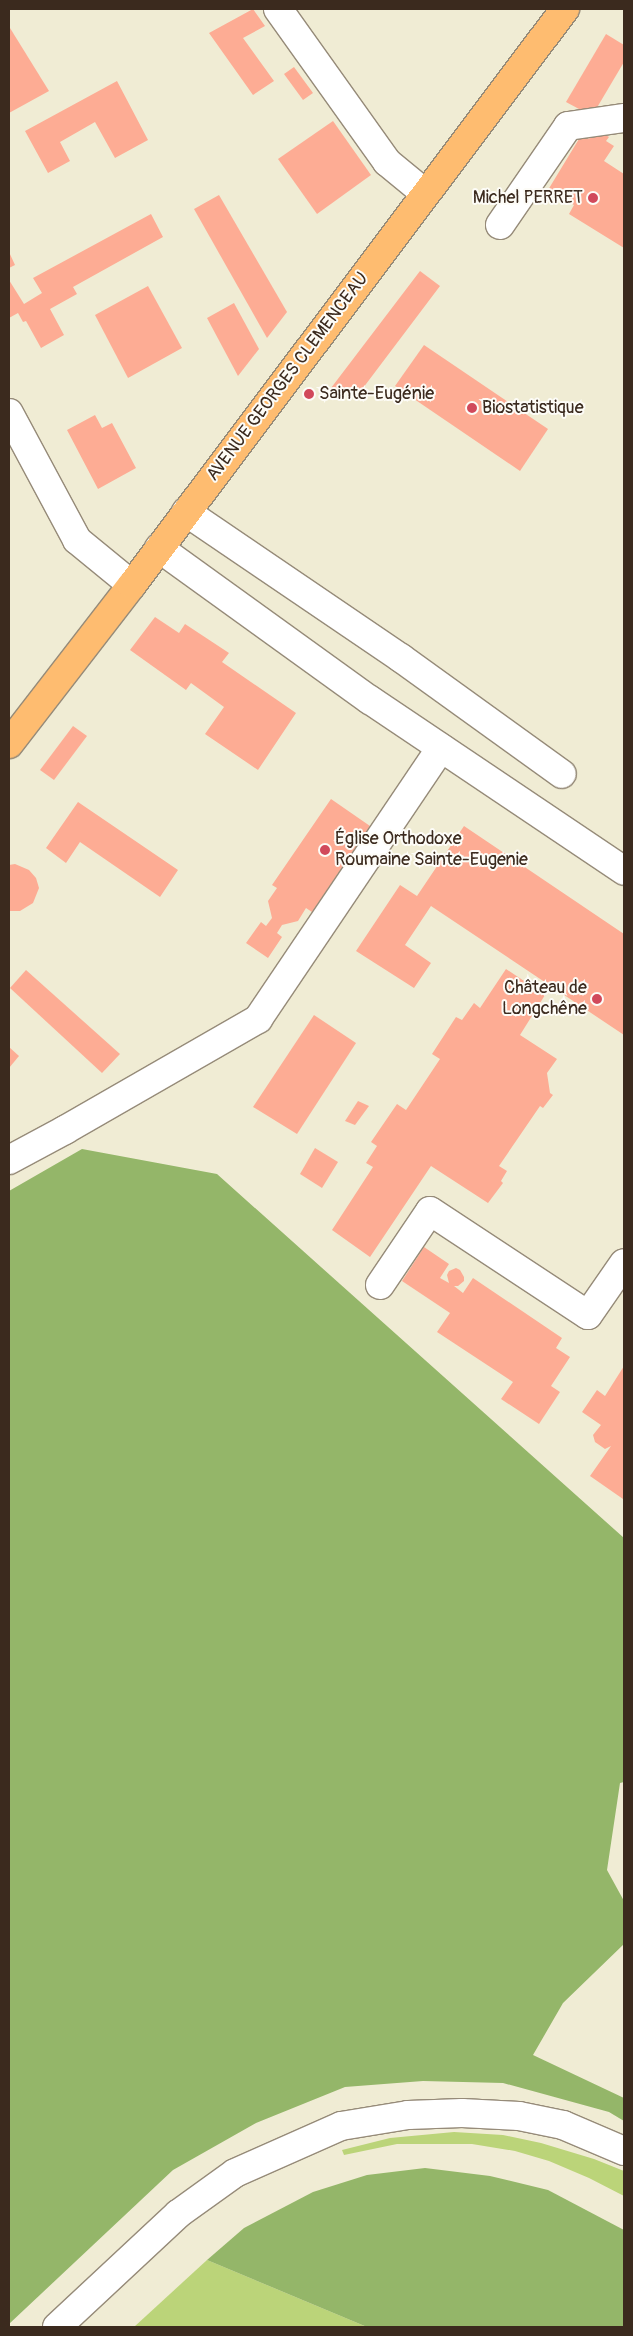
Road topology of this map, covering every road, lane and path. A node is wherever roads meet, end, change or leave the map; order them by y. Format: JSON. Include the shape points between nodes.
{"nodes":[{"id":1,"x":278,"y":9,"type":"edge"},
{"id":2,"x":565,"y":9,"type":"edge"},
{"id":3,"x":624,"y":118,"type":"edge"},
{"id":4,"x":426,"y":194,"type":"junction"},
{"id":5,"x":500,"y":225,"type":"dead end"},
{"id":6,"x":9,"y":413,"type":"edge"},
{"id":7,"x":186,"y":512,"type":"junction"},
{"id":8,"x":159,"y":548,"type":"junction"},
{"id":9,"x":132,"y":584,"type":"junction"},
{"id":10,"x":9,"y":744,"type":"edge"},
{"id":11,"x":441,"y":748,"type":"junction"},
{"id":12,"x":562,"y":774,"type":"dead end"},
{"id":13,"x":624,"y":871,"type":"edge"},
{"id":14,"x":9,"y":1160,"type":"edge"},
{"id":15,"x":624,"y":1263,"type":"edge"},
{"id":16,"x":380,"y":1285,"type":"dead end"},
{"id":17,"x":624,"y":2151,"type":"edge"},
{"id":18,"x":57,"y":2327,"type":"edge"}],
"edges":[{"from":1,"to":4,"type":"street","via":[[387,162]]},
{"from":2,"to":4,"type":"main road","name":"AVENUE GEORGES CLEMENCEAU"},
{"from":3,"to":5,"type":"street","via":[[568,126]]},
{"from":4,"to":7,"type":"main road","name":"AVENUE GEORGES CLEMENCEAU"},
{"from":6,"to":9,"type":"street","via":[[77,540]]},
{"from":7,"to":8,"type":"main road","name":"AVENUE GEORGES CLEMENCEAU"},
{"from":7,"to":12,"type":"street","via":[[401,658]]},
{"from":8,"to":9,"type":"main road","name":"AVENUE GEORGES CLEMENCEAU"},
{"from":8,"to":11,"type":"street"},
{"from":9,"to":10,"type":"main road","name":"AVENUE GEORGES CLEMENCEAU"},
{"from":11,"to":13,"type":"street"},
{"from":11,"to":14,"type":"street","via":[[258,1019]]},
{"from":15,"to":16,"type":"street","via":[[588,1315],[430,1211]]},
{"from":17,"to":18,"type":"street","via":[[563,2125],[519,2116],[408,2114],[341,2126],[235,2173],[178,2214]]}]}
